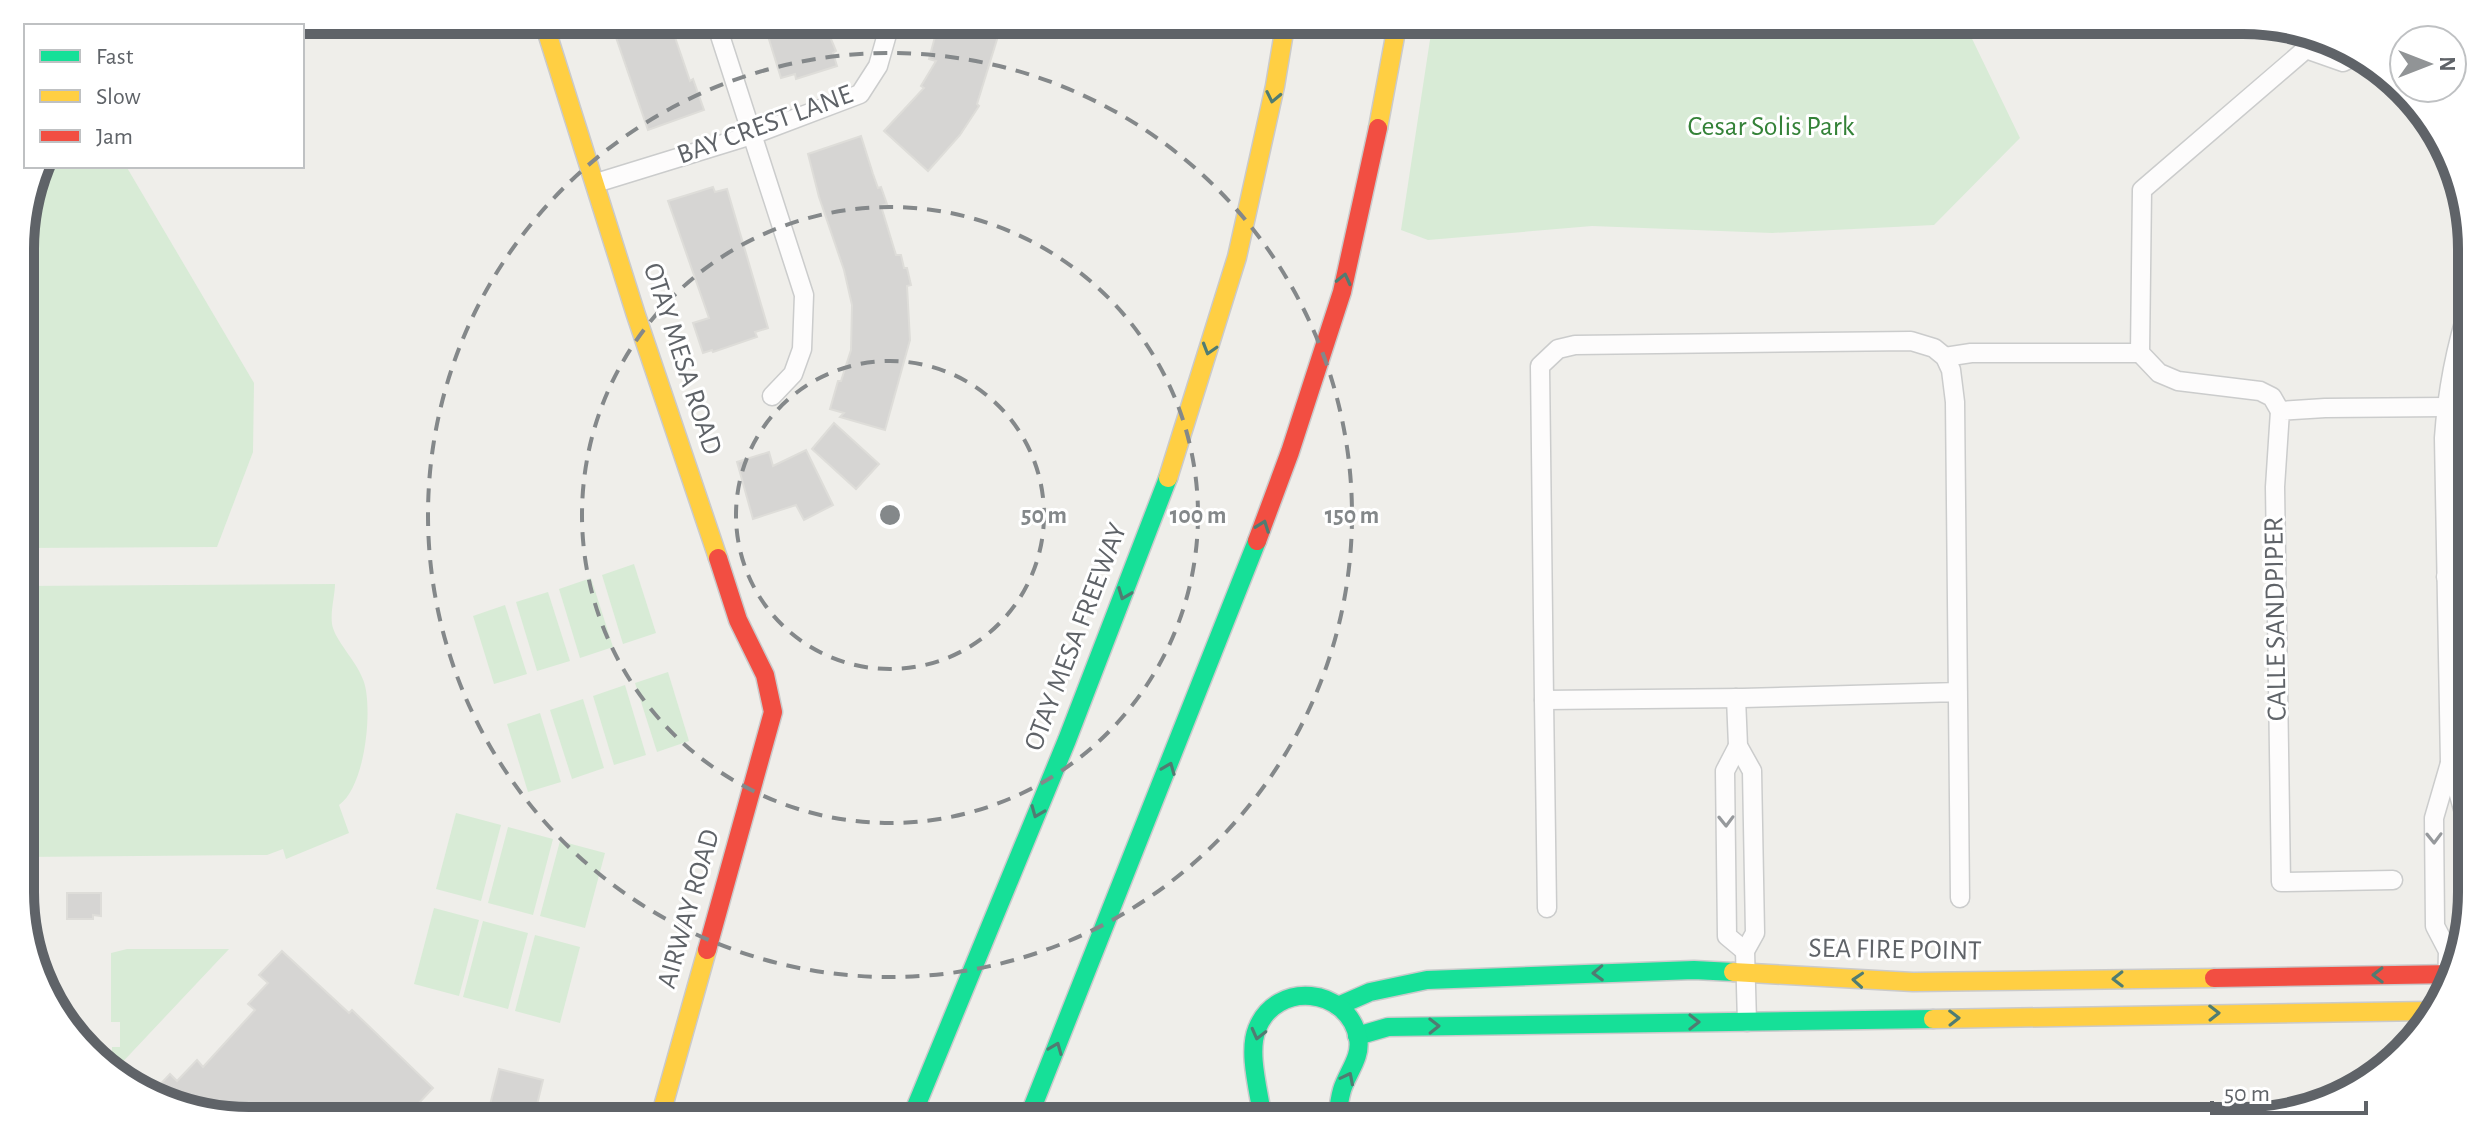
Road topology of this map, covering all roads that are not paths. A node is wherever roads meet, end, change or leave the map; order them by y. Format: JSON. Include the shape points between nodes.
{"nodes":[{"id":1,"x":548,"y":34,"type":"edge"},
{"id":2,"x":720,"y":34,"type":"edge"},
{"id":3,"x":887,"y":34,"type":"edge"},
{"id":4,"x":1284,"y":34,"type":"edge"},
{"id":5,"x":1395,"y":34,"type":"edge"},
{"id":6,"x":2346,"y":60,"type":"edge"},
{"id":7,"x":752,"y":135,"type":"junction"},
{"id":8,"x":596,"y":183,"type":"junction"},
{"id":9,"x":2458,"y":348,"type":"edge"},
{"id":10,"x":2140,"y":353,"type":"junction"},
{"id":11,"x":1945,"y":357,"type":"junction"},
{"id":12,"x":772,"y":396,"type":"dead end"},
{"id":13,"x":2446,"y":407,"type":"junction"},
{"id":14,"x":2280,"y":411,"type":"junction"},
{"id":15,"x":2446,"y":577,"type":"junction"},
{"id":16,"x":2458,"y":577,"type":"edge"},
{"id":17,"x":1958,"y":692,"type":"junction"},
{"id":18,"x":1736,"y":698,"type":"junction"},
{"id":19,"x":1544,"y":700,"type":"junction"},
{"id":20,"x":773,"y":712,"type":"joint"},
{"id":21,"x":1738,"y":746,"type":"junction"},
{"id":22,"x":2450,"y":763,"type":"junction"},
{"id":23,"x":2458,"y":791,"type":"edge"},
{"id":24,"x":1140,"y":841,"type":"junction"},
{"id":25,"x":2393,"y":880,"type":"dead end"},
{"id":26,"x":1960,"y":898,"type":"dead end"},
{"id":27,"x":1547,"y":908,"type":"dead end"},
{"id":28,"x":2451,"y":948,"type":"edge"},
{"id":29,"x":1745,"y":951,"type":"junction"},
{"id":30,"x":2448,"y":951,"type":"junction"},
{"id":31,"x":2448,"y":956,"type":"edge"},
{"id":32,"x":1747,"y":973,"type":"junction"},
{"id":33,"x":2440,"y":979,"type":"edge"},
{"id":34,"x":1338,"y":1006,"type":"junction"},
{"id":35,"x":2423,"y":1011,"type":"edge"},
{"id":36,"x":1747,"y":1022,"type":"junction"},
{"id":37,"x":1357,"y":1036,"type":"junction"},
{"id":38,"x":1070,"y":1062,"type":"dead end"},
{"id":39,"x":931,"y":1068,"type":"junction"},
{"id":40,"x":663,"y":1107,"type":"edge"},
{"id":41,"x":896,"y":1107,"type":"edge"},
{"id":42,"x":916,"y":1107,"type":"edge"},
{"id":43,"x":1033,"y":1107,"type":"edge"},
{"id":44,"x":1262,"y":1107,"type":"edge"},
{"id":45,"x":1339,"y":1107,"type":"edge"}],
"edges":[{"from":1,"to":8,"type":"main road","name":"OTAY MESA ROAD"},
{"from":2,"to":7,"type":"street"},
{"from":3,"to":7,"type":"street","name":"BAY CREST LANE","via":[[878,66],[860,94]]},
{"from":4,"to":39,"type":"main road","name":"OTAY MESA FREEWAY","one_way":true,"via":[[1237,257],[1173,466]]},
{"from":24,"to":5,"type":"main road","one_way":true,"via":[[1290,452],[1342,292]]},
{"from":6,"to":10,"type":"street","via":[[2306,49],[2142,190]]},
{"from":7,"to":8,"type":"street","name":"BAY CREST LANE"},
{"from":7,"to":12,"type":"street","via":[[804,295],[802,349],[793,374]]},
{"from":8,"to":20,"type":"main road","name":"OTAY MESA ROAD","via":[[738,620],[765,675]]},
{"from":9,"to":13,"type":"street"},
{"from":10,"to":11,"type":"street"},
{"from":10,"to":14,"type":"street","via":[[2159,373],[2178,381],[2260,391],[2272,397]]},
{"from":11,"to":17,"type":"street","via":[[1955,402]]},
{"from":11,"to":19,"type":"street","via":[[1911,341],[1558,349],[1540,366]]},
{"from":13,"to":14,"type":"street"},
{"from":13,"to":15,"type":"street"},
{"from":14,"to":25,"type":"street","name":"CALLE SANDPIPER","via":[[2275,487],[2281,882]]},
{"from":15,"to":16,"type":"street"},
{"from":15,"to":22,"type":"street"},
{"from":17,"to":18,"type":"street"},
{"from":17,"to":26,"type":"street"},
{"from":18,"to":19,"type":"street"},
{"from":18,"to":21,"type":"street"},
{"from":19,"to":27,"type":"street"},
{"from":20,"to":40,"type":"main road","name":"AIRWAY ROAD"},
{"from":21,"to":29,"type":"street","via":[[1752,771],[1755,933]]},
{"from":21,"to":29,"type":"street","one_way":true,"via":[[1725,771],[1727,936]]},
{"from":22,"to":23,"type":"street"},
{"from":22,"to":30,"type":"street","one_way":true,"via":[[2434,818],[2435,926]]},
{"from":24,"to":38,"type":"main road"},
{"from":43,"to":24,"type":"main road","one_way":true},
{"from":28,"to":30,"type":"street"},
{"from":29,"to":32,"type":"street"},
{"from":30,"to":31,"type":"street"},
{"from":33,"to":32,"type":"main road","name":"SEA FIRE POINT","one_way":true,"via":[[1913,982]]},
{"from":32,"to":34,"type":"main road","name":"SEA FIRE POINT","one_way":true,"via":[[1694,970],[1427,980],[1388,986]]},
{"from":32,"to":36,"type":"street"},
{"from":34,"to":37,"type":"main road"},
{"from":34,"to":44,"type":"main road","one_way":true,"via":[[1315,995],[1297,994],[1268,1010],[1255,1041]]},
{"from":36,"to":35,"type":"main road","one_way":true},
{"from":37,"to":36,"type":"main road","one_way":true,"via":[[1388,1027]]},
{"from":45,"to":37,"type":"main road","one_way":true,"via":[[1357,1055]]},
{"from":39,"to":41,"type":"main road"},
{"from":39,"to":42,"type":"main road","name":"OTAY MESA FREEWAY"}]}
